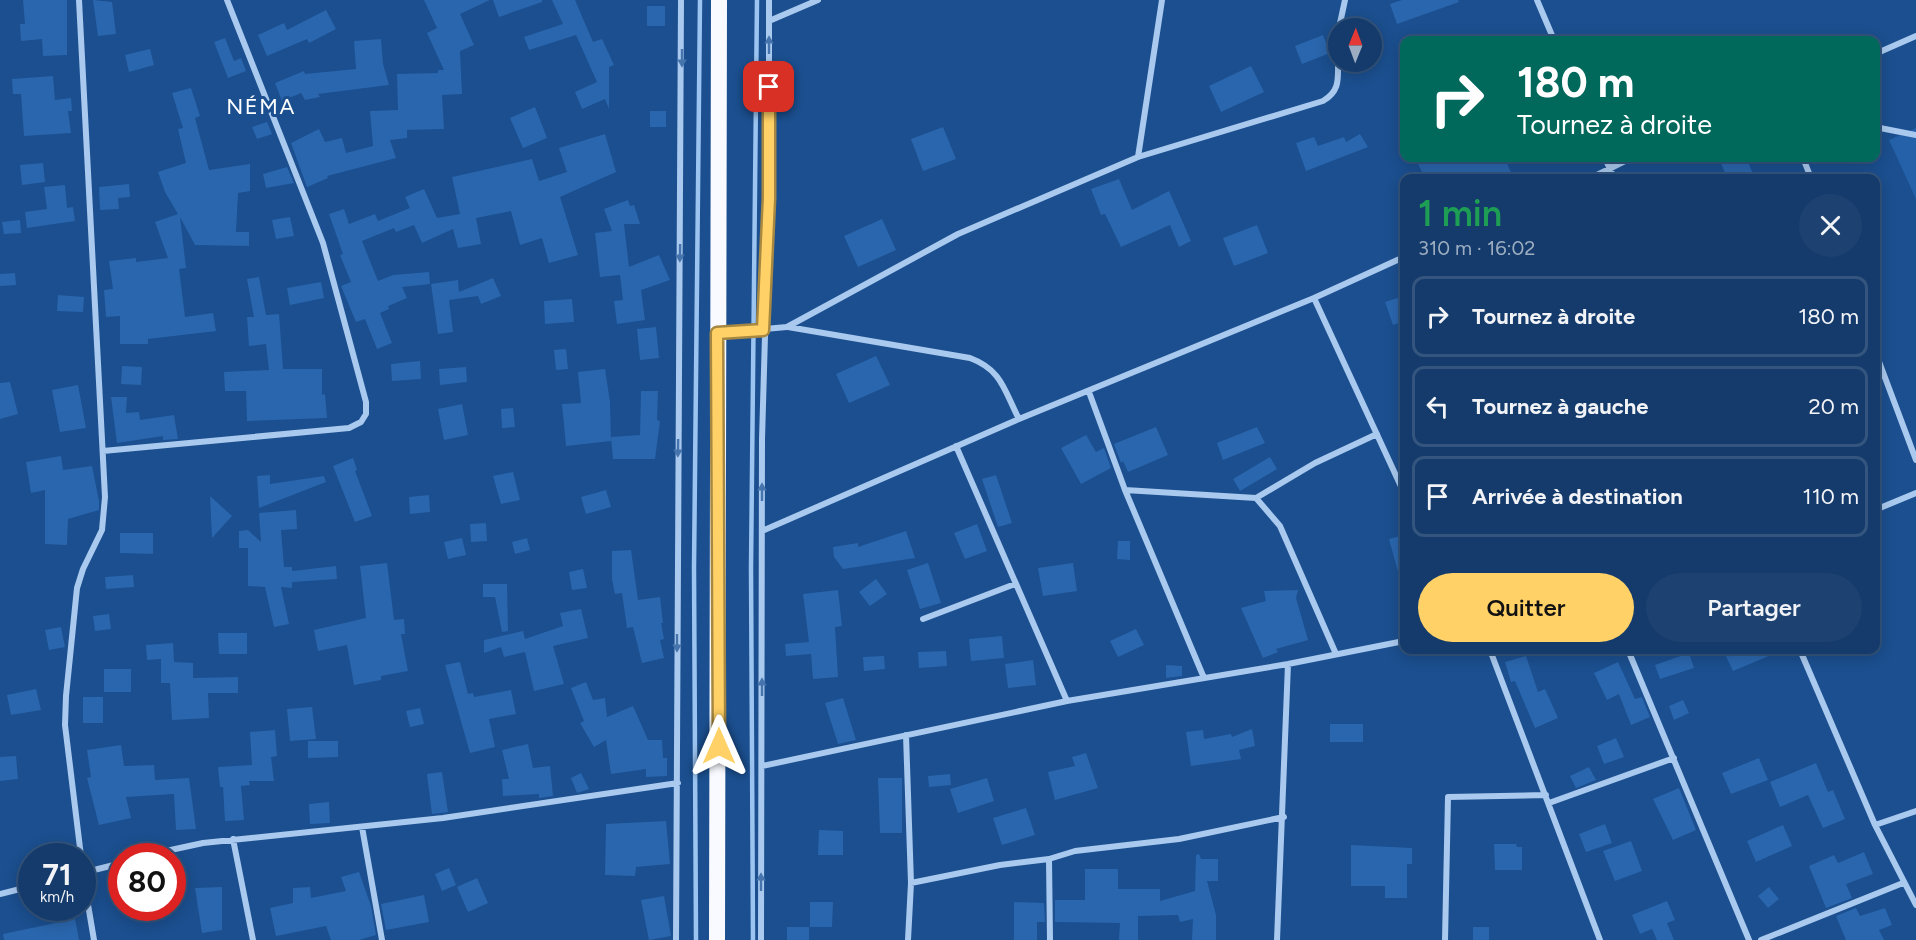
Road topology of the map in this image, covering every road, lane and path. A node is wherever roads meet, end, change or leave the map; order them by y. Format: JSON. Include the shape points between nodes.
{"nodes":[{"id":1,"x":79,"y":0,"type":"edge"},
{"id":2,"x":227,"y":0,"type":"edge"},
{"id":3,"x":681,"y":0,"type":"edge"},
{"id":4,"x":719,"y":0,"type":"edge"},
{"id":5,"x":769,"y":0,"type":"edge"},
{"id":6,"x":818,"y":0,"type":"edge"},
{"id":7,"x":1162,"y":0,"type":"edge"},
{"id":8,"x":1345,"y":0,"type":"edge"},
{"id":9,"x":1536,"y":0,"type":"edge"},
{"id":10,"x":1341,"y":18,"type":"edge"},
{"id":11,"x":769,"y":21,"type":"junction"},
{"id":12,"x":1552,"y":36,"type":"edge"},
{"id":13,"x":1916,"y":36,"type":"edge"},
{"id":14,"x":1880,"y":52,"type":"edge"},
{"id":15,"x":1338,"y":72,"type":"edge"},
{"id":16,"x":1880,"y":128,"type":"edge"},
{"id":17,"x":1916,"y":135,"type":"edge"},
{"id":18,"x":1138,"y":157,"type":"junction"},
{"id":19,"x":1607,"y":162,"type":"edge"},
{"id":20,"x":1625,"y":162,"type":"edge"},
{"id":21,"x":1611,"y":171,"type":"junction"},
{"id":22,"x":1602,"y":174,"type":"edge"},
{"id":23,"x":1612,"y":174,"type":"edge"},
{"id":24,"x":1400,"y":259,"type":"edge"},
{"id":25,"x":1314,"y":298,"type":"junction"},
{"id":26,"x":787,"y":327,"type":"junction"},
{"id":27,"x":760,"y":330,"type":"junction"},
{"id":28,"x":717,"y":333,"type":"junction"},
{"id":29,"x":1880,"y":364,"type":"edge"},
{"id":30,"x":1089,"y":392,"type":"junction"},
{"id":31,"x":1019,"y":419,"type":"junction"},
{"id":32,"x":1377,"y":434,"type":"junction"},
{"id":33,"x":956,"y":446,"type":"junction"},
{"id":34,"x":103,"y":451,"type":"junction"},
{"id":35,"x":1916,"y":460,"type":"edge"},
{"id":36,"x":1400,"y":484,"type":"edge"},
{"id":37,"x":1125,"y":490,"type":"junction"},
{"id":38,"x":1916,"y":493,"type":"edge"},
{"id":39,"x":1257,"y":498,"type":"junction"},
{"id":40,"x":1880,"y":508,"type":"edge"},
{"id":41,"x":762,"y":531,"type":"junction"},
{"id":42,"x":1014,"y":584,"type":"junction"},
{"id":43,"x":923,"y":619,"type":"dead end"},
{"id":44,"x":1400,"y":642,"type":"edge"},
{"id":45,"x":1336,"y":654,"type":"junction"},
{"id":46,"x":1492,"y":654,"type":"edge"},
{"id":47,"x":1630,"y":654,"type":"edge"},
{"id":48,"x":1802,"y":654,"type":"edge"},
{"id":49,"x":1288,"y":664,"type":"junction"},
{"id":50,"x":1204,"y":678,"type":"junction"},
{"id":51,"x":1067,"y":701,"type":"junction"},
{"id":52,"x":906,"y":735,"type":"junction"},
{"id":53,"x":1674,"y":758,"type":"junction"},
{"id":54,"x":762,"y":766,"type":"junction"},
{"id":55,"x":678,"y":783,"type":"junction"},
{"id":56,"x":1546,"y":795,"type":"junction"},
{"id":57,"x":1549,"y":803,"type":"junction"},
{"id":58,"x":1916,"y":811,"type":"edge"},
{"id":59,"x":1284,"y":817,"type":"junction"},
{"id":60,"x":1875,"y":825,"type":"junction"},
{"id":61,"x":362,"y":827,"type":"junction"},
{"id":62,"x":233,"y":838,"type":"junction"},
{"id":63,"x":79,"y":843,"type":"edge"},
{"id":64,"x":186,"y":847,"type":"edge"},
{"id":65,"x":1049,"y":860,"type":"junction"},
{"id":66,"x":1904,"y":883,"type":"junction"},
{"id":67,"x":911,"y":884,"type":"junction"},
{"id":68,"x":18,"y":890,"type":"edge"},
{"id":69,"x":0,"y":894,"type":"edge"},
{"id":70,"x":1916,"y":905,"type":"edge"},
{"id":71,"x":91,"y":921,"type":"edge"},
{"id":72,"x":94,"y":940,"type":"edge"},
{"id":73,"x":253,"y":940,"type":"edge"},
{"id":74,"x":382,"y":940,"type":"edge"},
{"id":75,"x":676,"y":940,"type":"edge"},
{"id":76,"x":717,"y":940,"type":"edge"},
{"id":77,"x":761,"y":940,"type":"edge"},
{"id":78,"x":908,"y":940,"type":"edge"},
{"id":79,"x":1050,"y":940,"type":"edge"},
{"id":80,"x":1277,"y":940,"type":"edge"},
{"id":81,"x":1445,"y":940,"type":"edge"},
{"id":82,"x":1600,"y":940,"type":"edge"},
{"id":83,"x":1749,"y":940,"type":"edge"},
{"id":84,"x":1761,"y":940,"type":"edge"}],
"edges":[{"from":1,"to":34,"type":"street"},
{"from":2,"to":34,"type":"street","via":[[323,243],[363,387],[366,414],[349,428]]},
{"from":3,"to":55,"type":"street","one_way":true},
{"from":4,"to":28,"type":"highway"},
{"from":5,"to":11,"type":"street"},
{"from":6,"to":11,"type":"street"},
{"from":7,"to":18,"type":"street"},
{"from":8,"to":10,"type":"street"},
{"from":9,"to":12,"type":"street"},
{"from":27,"to":11,"type":"street","one_way":true,"via":[[769,198]]},
{"from":13,"to":14,"type":"street"},
{"from":15,"to":18,"type":"street","via":[[1338,86],[1323,101]]},
{"from":16,"to":17,"type":"street"},
{"from":18,"to":26,"type":"street","via":[[958,234]]},
{"from":19,"to":21,"type":"street"},
{"from":20,"to":21,"type":"street"},
{"from":21,"to":22,"type":"street"},
{"from":21,"to":23,"type":"street"},
{"from":24,"to":25,"type":"street"},
{"from":25,"to":30,"type":"street"},
{"from":25,"to":32,"type":"street"},
{"from":26,"to":27,"type":"street"},
{"from":26,"to":31,"type":"street","via":[[970,358],[987,365],[997,376]]},
{"from":27,"to":28,"type":"street"},
{"from":41,"to":27,"type":"street","one_way":true},
{"from":28,"to":76,"type":"highway"},
{"from":29,"to":35,"type":"street"},
{"from":30,"to":31,"type":"street"},
{"from":30,"to":37,"type":"street"},
{"from":31,"to":33,"type":"street"},
{"from":32,"to":36,"type":"street"},
{"from":32,"to":39,"type":"street","via":[[1314,463]]},
{"from":33,"to":41,"type":"street"},
{"from":33,"to":42,"type":"street"},
{"from":34,"to":63,"type":"street","via":[[102,530],[77,588],[66,696],[65,725]]},
{"from":37,"to":39,"type":"street"},
{"from":37,"to":50,"type":"street"},
{"from":38,"to":40,"type":"street"},
{"from":39,"to":45,"type":"street","via":[[1280,526]]},
{"from":54,"to":41,"type":"street","one_way":true},
{"from":42,"to":43,"type":"street"},
{"from":42,"to":51,"type":"street"},
{"from":44,"to":45,"type":"street"},
{"from":45,"to":49,"type":"street"},
{"from":46,"to":56,"type":"street"},
{"from":47,"to":53,"type":"street"},
{"from":48,"to":60,"type":"street"},
{"from":49,"to":50,"type":"street"},
{"from":49,"to":59,"type":"street"},
{"from":50,"to":51,"type":"street"},
{"from":51,"to":52,"type":"street"},
{"from":52,"to":54,"type":"street"},
{"from":52,"to":67,"type":"street"},
{"from":53,"to":57,"type":"street"},
{"from":53,"to":83,"type":"street"},
{"from":77,"to":54,"type":"street","one_way":true},
{"from":55,"to":61,"type":"street"},
{"from":55,"to":75,"type":"street"},
{"from":56,"to":57,"type":"street"},
{"from":56,"to":81,"type":"street","via":[[1448,797]]},
{"from":57,"to":82,"type":"street"},
{"from":58,"to":60,"type":"street"},
{"from":59,"to":65,"type":"street","via":[[1179,839],[1075,851]]},
{"from":59,"to":80,"type":"street"},
{"from":60,"to":66,"type":"street"},
{"from":61,"to":62,"type":"street"},
{"from":61,"to":74,"type":"street"},
{"from":62,"to":64,"type":"street"},
{"from":62,"to":73,"type":"street"},
{"from":65,"to":67,"type":"street"},
{"from":65,"to":79,"type":"street"},
{"from":66,"to":70,"type":"street"},
{"from":66,"to":84,"type":"street"},
{"from":67,"to":78,"type":"street"},
{"from":68,"to":69,"type":"street"},
{"from":71,"to":72,"type":"street"}]}
